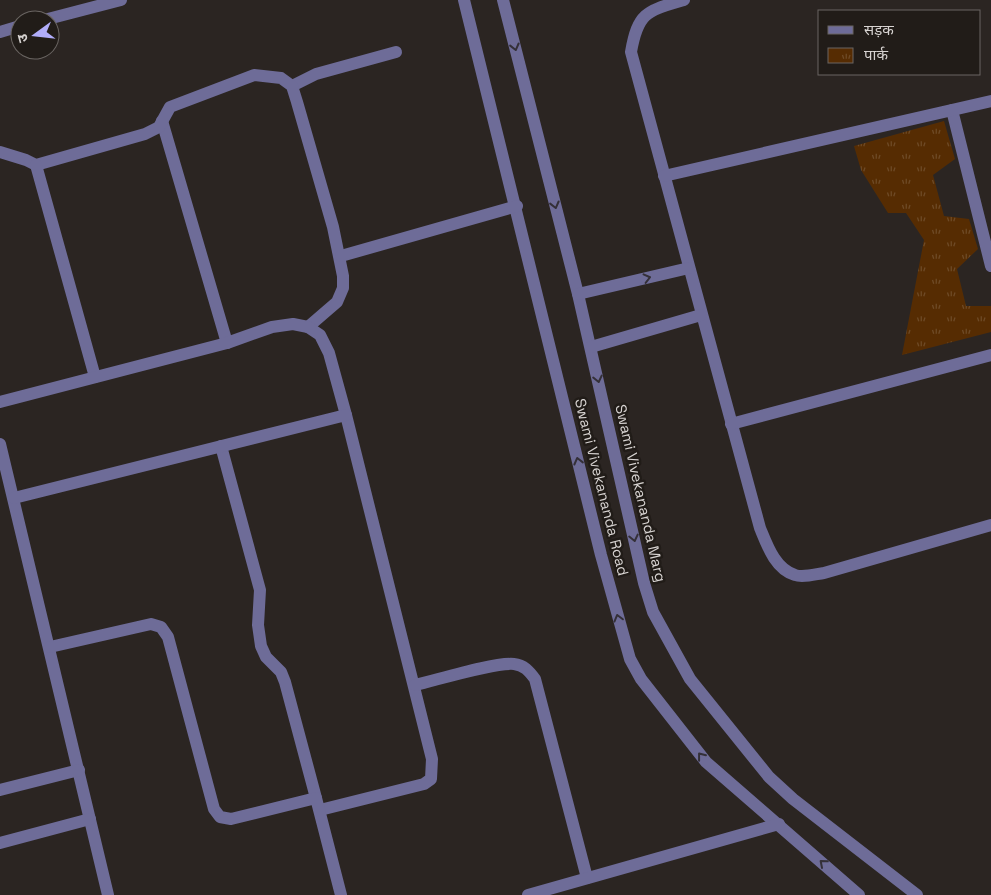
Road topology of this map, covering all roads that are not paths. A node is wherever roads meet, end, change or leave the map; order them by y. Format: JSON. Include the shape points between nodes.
{"nodes":[{"id":1,"x":121,"y":0,"type":"edge"},
{"id":2,"x":464,"y":0,"type":"edge"},
{"id":3,"x":503,"y":0,"type":"edge"},
{"id":4,"x":684,"y":0,"type":"edge"},
{"id":5,"x":60,"y":16,"type":"edge"},
{"id":6,"x":396,"y":52,"type":"dead end"},
{"id":7,"x":292,"y":86,"type":"junction"},
{"id":8,"x":991,"y":101,"type":"edge"},
{"id":9,"x":952,"y":110,"type":"junction"},
{"id":10,"x":162,"y":121,"type":"junction"},
{"id":11,"x":0,"y":152,"type":"edge"},
{"id":12,"x":36,"y":165,"type":"junction"},
{"id":13,"x":664,"y":176,"type":"junction"},
{"id":14,"x":517,"y":206,"type":"junction"},
{"id":15,"x":340,"y":256,"type":"junction"},
{"id":16,"x":991,"y":266,"type":"edge"},
{"id":17,"x":689,"y":268,"type":"junction"},
{"id":18,"x":578,"y":294,"type":"junction"},
{"id":19,"x":701,"y":315,"type":"junction"},
{"id":20,"x":308,"y":327,"type":"junction"},
{"id":21,"x":227,"y":343,"type":"junction"},
{"id":22,"x":591,"y":347,"type":"junction"},
{"id":23,"x":991,"y":355,"type":"edge"},
{"id":24,"x":94,"y":377,"type":"junction"},
{"id":25,"x":0,"y":402,"type":"edge"},
{"id":26,"x":346,"y":415,"type":"junction"},
{"id":27,"x":731,"y":424,"type":"junction"},
{"id":28,"x":221,"y":446,"type":"junction"},
{"id":29,"x":0,"y":447,"type":"edge"},
{"id":30,"x":5,"y":485,"type":"edge"},
{"id":31,"x":14,"y":498,"type":"junction"},
{"id":32,"x":991,"y":525,"type":"edge"},
{"id":33,"x":50,"y":647,"type":"junction"},
{"id":34,"x":415,"y":685,"type":"junction"},
{"id":35,"x":79,"y":770,"type":"junction"},
{"id":36,"x":0,"y":790,"type":"edge"},
{"id":37,"x":318,"y":804,"type":"junction"},
{"id":38,"x":90,"y":819,"type":"junction"},
{"id":39,"x":778,"y":824,"type":"junction"},
{"id":40,"x":0,"y":843,"type":"edge"},
{"id":41,"x":587,"y":878,"type":"junction"},
{"id":42,"x":108,"y":895,"type":"edge"},
{"id":43,"x":342,"y":895,"type":"edge"},
{"id":44,"x":528,"y":895,"type":"edge"},
{"id":45,"x":859,"y":895,"type":"edge"},
{"id":46,"x":917,"y":895,"type":"edge"}],
"edges":[{"from":1,"to":5,"type":"street"},
{"from":2,"to":14,"type":"street","name":"Swami Vivekananda Road"},
{"from":3,"to":18,"type":"street","name":"Swami Vivekananda Marg","one_way":true},
{"from":4,"to":13,"type":"street","via":[[657,8],[642,17],[634,34],[631,52]]},
{"from":6,"to":7,"type":"street","via":[[316,74]]},
{"from":7,"to":10,"type":"street","via":[[281,78],[254,75],[180,102],[170,107]]},
{"from":7,"to":15,"type":"street"},
{"from":8,"to":9,"type":"street"},
{"from":9,"to":13,"type":"street"},
{"from":9,"to":16,"type":"street"},
{"from":10,"to":12,"type":"street","via":[[151,132],[131,140]]},
{"from":10,"to":21,"type":"street"},
{"from":11,"to":12,"type":"street"},
{"from":12,"to":24,"type":"street"},
{"from":13,"to":17,"type":"street"},
{"from":14,"to":15,"type":"street"},
{"from":39,"to":14,"type":"street","name":"Swami Vivekananda Road","one_way":true,"via":[[706,762],[641,679],[630,659],[601,555]]},
{"from":15,"to":20,"type":"street","via":[[343,288],[337,302]]},
{"from":18,"to":17,"type":"street","one_way":true},
{"from":17,"to":19,"type":"street"},
{"from":18,"to":22,"type":"street","name":"Swami Vivekananda Marg"},
{"from":19,"to":22,"type":"street"},
{"from":19,"to":27,"type":"street"},
{"from":20,"to":21,"type":"street","via":[[292,324]]},
{"from":20,"to":26,"type":"street","via":[[320,335],[329,353]]},
{"from":21,"to":24,"type":"street"},
{"from":22,"to":46,"type":"street","name":"Swami Vivekananda Marg","one_way":true,"via":[[644,583],[654,612],[690,679],[769,777]]},
{"from":23,"to":27,"type":"street"},
{"from":24,"to":25,"type":"street"},
{"from":26,"to":28,"type":"street"},
{"from":26,"to":34,"type":"street"},
{"from":27,"to":32,"type":"street","via":[[768,549],[780,566],[796,576],[824,573]]},
{"from":28,"to":31,"type":"street"},
{"from":28,"to":37,"type":"street","via":[[260,590],[259,637],[266,657],[281,672],[285,682]]},
{"from":29,"to":30,"type":"street"},
{"from":30,"to":31,"type":"street"},
{"from":31,"to":33,"type":"street"},
{"from":33,"to":35,"type":"street"},
{"from":33,"to":37,"type":"street","via":[[151,624],[161,627],[168,636],[214,809],[220,817],[231,819]]},
{"from":34,"to":37,"type":"street","via":[[432,759],[431,779],[424,784]]},
{"from":34,"to":41,"type":"street","via":[[498,666],[514,664],[527,669],[535,678]]},
{"from":35,"to":36,"type":"street"},
{"from":35,"to":38,"type":"street"},
{"from":37,"to":43,"type":"street"},
{"from":38,"to":40,"type":"street"},
{"from":38,"to":42,"type":"street"},
{"from":39,"to":41,"type":"street"},
{"from":45,"to":39,"type":"street","name":"Swami Vivekananda Road","one_way":true},
{"from":41,"to":44,"type":"street"}]}
